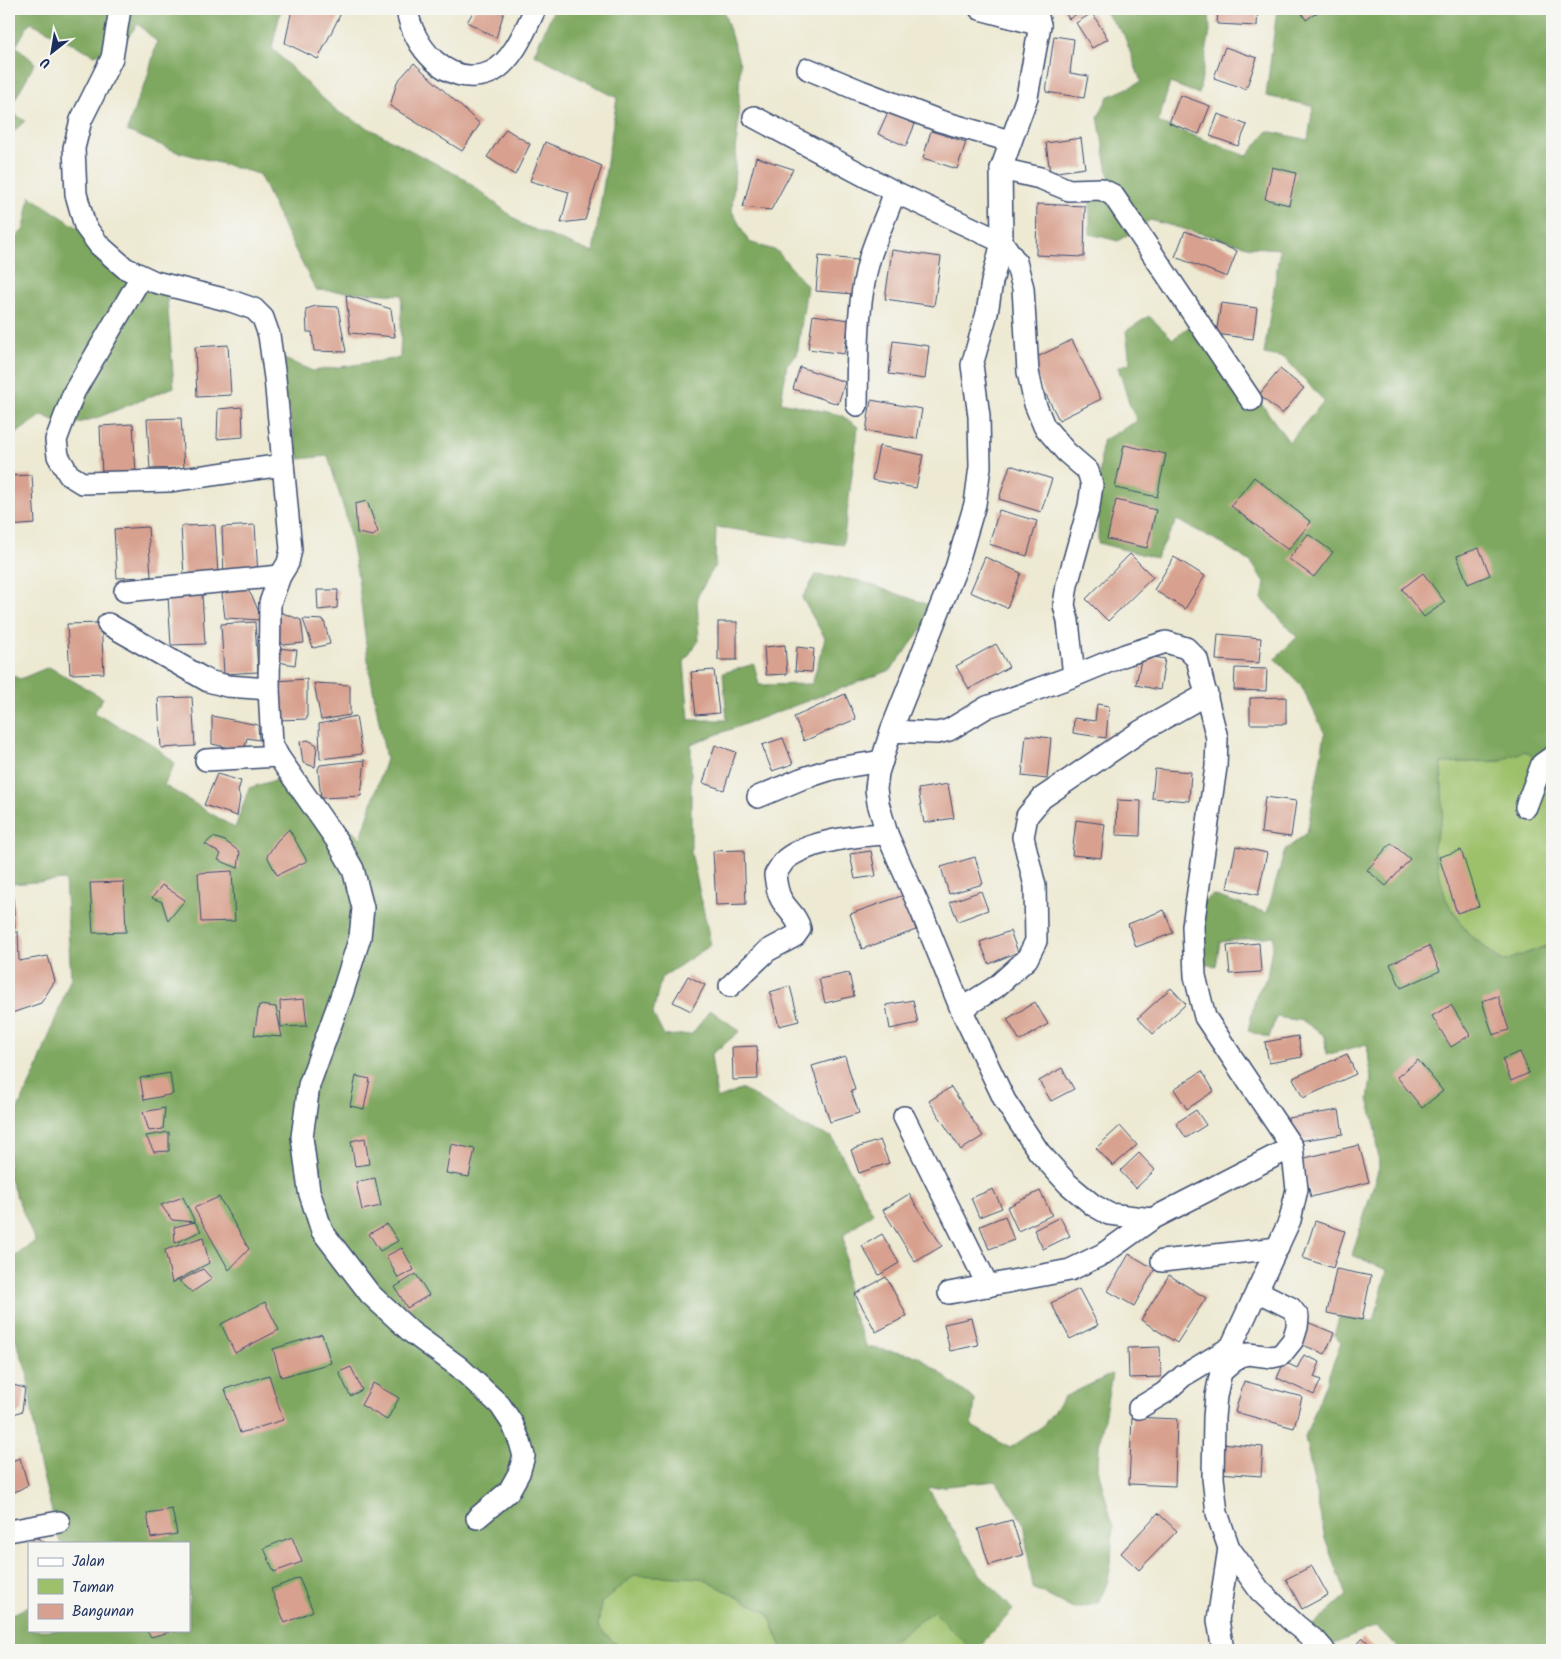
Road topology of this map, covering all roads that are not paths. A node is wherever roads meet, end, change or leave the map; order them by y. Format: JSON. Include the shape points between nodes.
{"nodes":[{"id":1,"x":120,"y":9,"type":"edge"},
{"id":2,"x":407,"y":9,"type":"edge"},
{"id":3,"x":535,"y":9,"type":"edge"},
{"id":4,"x":980,"y":9,"type":"edge"},
{"id":5,"x":1038,"y":17,"type":"edge"},
{"id":6,"x":808,"y":69,"type":"dead end"},
{"id":7,"x":754,"y":118,"type":"dead end"},
{"id":8,"x":1010,"y":141,"type":"junction"},
{"id":9,"x":1001,"y":169,"type":"junction"},
{"id":10,"x":895,"y":192,"type":"junction"},
{"id":11,"x":1002,"y":242,"type":"junction"},
{"id":12,"x":141,"y":276,"type":"junction"},
{"id":13,"x":1251,"y":400,"type":"dead end"},
{"id":14,"x":857,"y":405,"type":"dead end"},
{"id":15,"x":283,"y":465,"type":"junction"},
{"id":16,"x":280,"y":576,"type":"junction"},
{"id":17,"x":125,"y":591,"type":"dead end"},
{"id":18,"x":108,"y":624,"type":"dead end"},
{"id":19,"x":1074,"y":676,"type":"junction"},
{"id":20,"x":269,"y":689,"type":"junction"},
{"id":21,"x":1207,"y":694,"type":"junction"},
{"id":22,"x":891,"y":731,"type":"junction"},
{"id":23,"x":278,"y":756,"type":"junction"},
{"id":24,"x":1552,"y":757,"type":"edge"},
{"id":25,"x":206,"y":760,"type":"dead end"},
{"id":26,"x":882,"y":761,"type":"junction"},
{"id":27,"x":758,"y":797,"type":"dead end"},
{"id":28,"x":1526,"y":807,"type":"dead end"},
{"id":29,"x":887,"y":834,"type":"junction"},
{"id":30,"x":730,"y":986,"type":"dead end"},
{"id":31,"x":961,"y":1008,"type":"junction"},
{"id":32,"x":904,"y":1117,"type":"dead end"},
{"id":33,"x":1292,"y":1147,"type":"junction"},
{"id":34,"x":1152,"y":1219,"type":"junction"},
{"id":35,"x":1278,"y":1248,"type":"junction"},
{"id":36,"x":1162,"y":1260,"type":"dead end"},
{"id":37,"x":988,"y":1286,"type":"junction"},
{"id":38,"x":1257,"y":1291,"type":"junction"},
{"id":39,"x":949,"y":1293,"type":"dead end"},
{"id":40,"x":1231,"y":1347,"type":"junction"},
{"id":41,"x":1221,"y":1372,"type":"junction"},
{"id":42,"x":1139,"y":1408,"type":"dead end"},
{"id":43,"x":477,"y":1518,"type":"dead end"},
{"id":44,"x":59,"y":1522,"type":"dead end"},
{"id":45,"x":9,"y":1531,"type":"edge"},
{"id":46,"x":1229,"y":1548,"type":"junction"},
{"id":47,"x":1223,"y":1650,"type":"edge"},
{"id":48,"x":1324,"y":1650,"type":"edge"}],
"edges":[{"from":1,"to":12,"type":"street","via":[[112,58],[81,120],[74,148],[76,194],[85,226],[99,245],[125,268]]},
{"from":2,"to":3,"type":"street","via":[[412,30],[424,52],[443,67],[466,76],[489,72],[504,61]]},
{"from":4,"to":5,"type":"street"},
{"from":5,"to":8,"type":"street","via":[[1027,97]]},
{"from":6,"to":8,"type":"street","via":[[940,121]]},
{"from":7,"to":10,"type":"street"},
{"from":8,"to":9,"type":"street"},
{"from":9,"to":11,"type":"street"},
{"from":9,"to":13,"type":"street","via":[[1040,178],[1069,190],[1101,190],[1113,195]]},
{"from":10,"to":11,"type":"street"},
{"from":10,"to":14,"type":"street","via":[[870,256],[866,278],[858,332]]},
{"from":11,"to":19,"type":"street","via":[[1016,262],[1023,288],[1028,372],[1034,404],[1044,426],[1088,471],[1092,485],[1066,585],[1064,605]]},
{"from":11,"to":22,"type":"street","via":[[972,365],[979,416],[980,467],[974,504],[956,568]]},
{"from":12,"to":15,"type":"street","via":[[231,301],[254,309],[263,318],[269,335]]},
{"from":12,"to":15,"type":"street","via":[[74,392],[56,440],[58,456],[69,475],[82,483],[169,481]]},
{"from":15,"to":16,"type":"street","via":[[291,549],[288,563]]},
{"from":16,"to":17,"type":"street"},
{"from":16,"to":20,"type":"street","via":[[270,604]]},
{"from":18,"to":20,"type":"street","via":[[208,681]]},
{"from":19,"to":21,"type":"street","via":[[1166,642],[1186,648],[1197,659]]},
{"from":19,"to":22,"type":"street","via":[[987,707],[949,730],[937,733]]},
{"from":20,"to":23,"type":"street","via":[[272,744]]},
{"from":21,"to":31,"type":"street","via":[[1141,730],[1042,798],[1028,816],[1023,837],[1036,886],[1036,942],[1027,959],[996,987]]},
{"from":21,"to":33,"type":"street","via":[[1217,738],[1216,767],[1194,926],[1194,976],[1205,1017]]},
{"from":22,"to":26,"type":"street"},
{"from":23,"to":25,"type":"street"},
{"from":23,"to":43,"type":"street","via":[[353,869],[363,908],[360,937],[309,1085],[302,1137],[309,1191],[322,1230],[370,1294],[411,1332],[459,1367],[500,1405],[512,1423],[524,1456],[519,1473],[509,1490]]},
{"from":24,"to":28,"type":"street","via":[[1542,764]]},
{"from":26,"to":27,"type":"street","via":[[832,769]]},
{"from":26,"to":29,"type":"street","via":[[876,789]]},
{"from":29,"to":30,"type":"street","via":[[867,834],[812,846],[786,859],[775,875],[777,891],[800,929],[795,936],[767,951]]},
{"from":29,"to":31,"type":"street"},
{"from":31,"to":34,"type":"street","via":[[1005,1101],[1039,1152],[1068,1184],[1093,1205],[1109,1214]]},
{"from":32,"to":37,"type":"street"},
{"from":33,"to":34,"type":"street"},
{"from":33,"to":35,"type":"street","via":[[1297,1189],[1290,1220]]},
{"from":34,"to":37,"type":"street","via":[[1103,1254],[1070,1270]]},
{"from":35,"to":36,"type":"street"},
{"from":35,"to":38,"type":"street"},
{"from":37,"to":39,"type":"street"},
{"from":38,"to":40,"type":"street"},
{"from":38,"to":41,"type":"street","via":[[1291,1308],[1298,1317],[1293,1340],[1281,1355],[1240,1356]]},
{"from":40,"to":41,"type":"street"},
{"from":40,"to":42,"type":"street"},
{"from":41,"to":46,"type":"street","via":[[1214,1417],[1213,1478],[1217,1514]]},
{"from":44,"to":45,"type":"street"},
{"from":46,"to":47,"type":"street","via":[[1218,1620]]},
{"from":46,"to":48,"type":"street","via":[[1260,1591]]}]}
